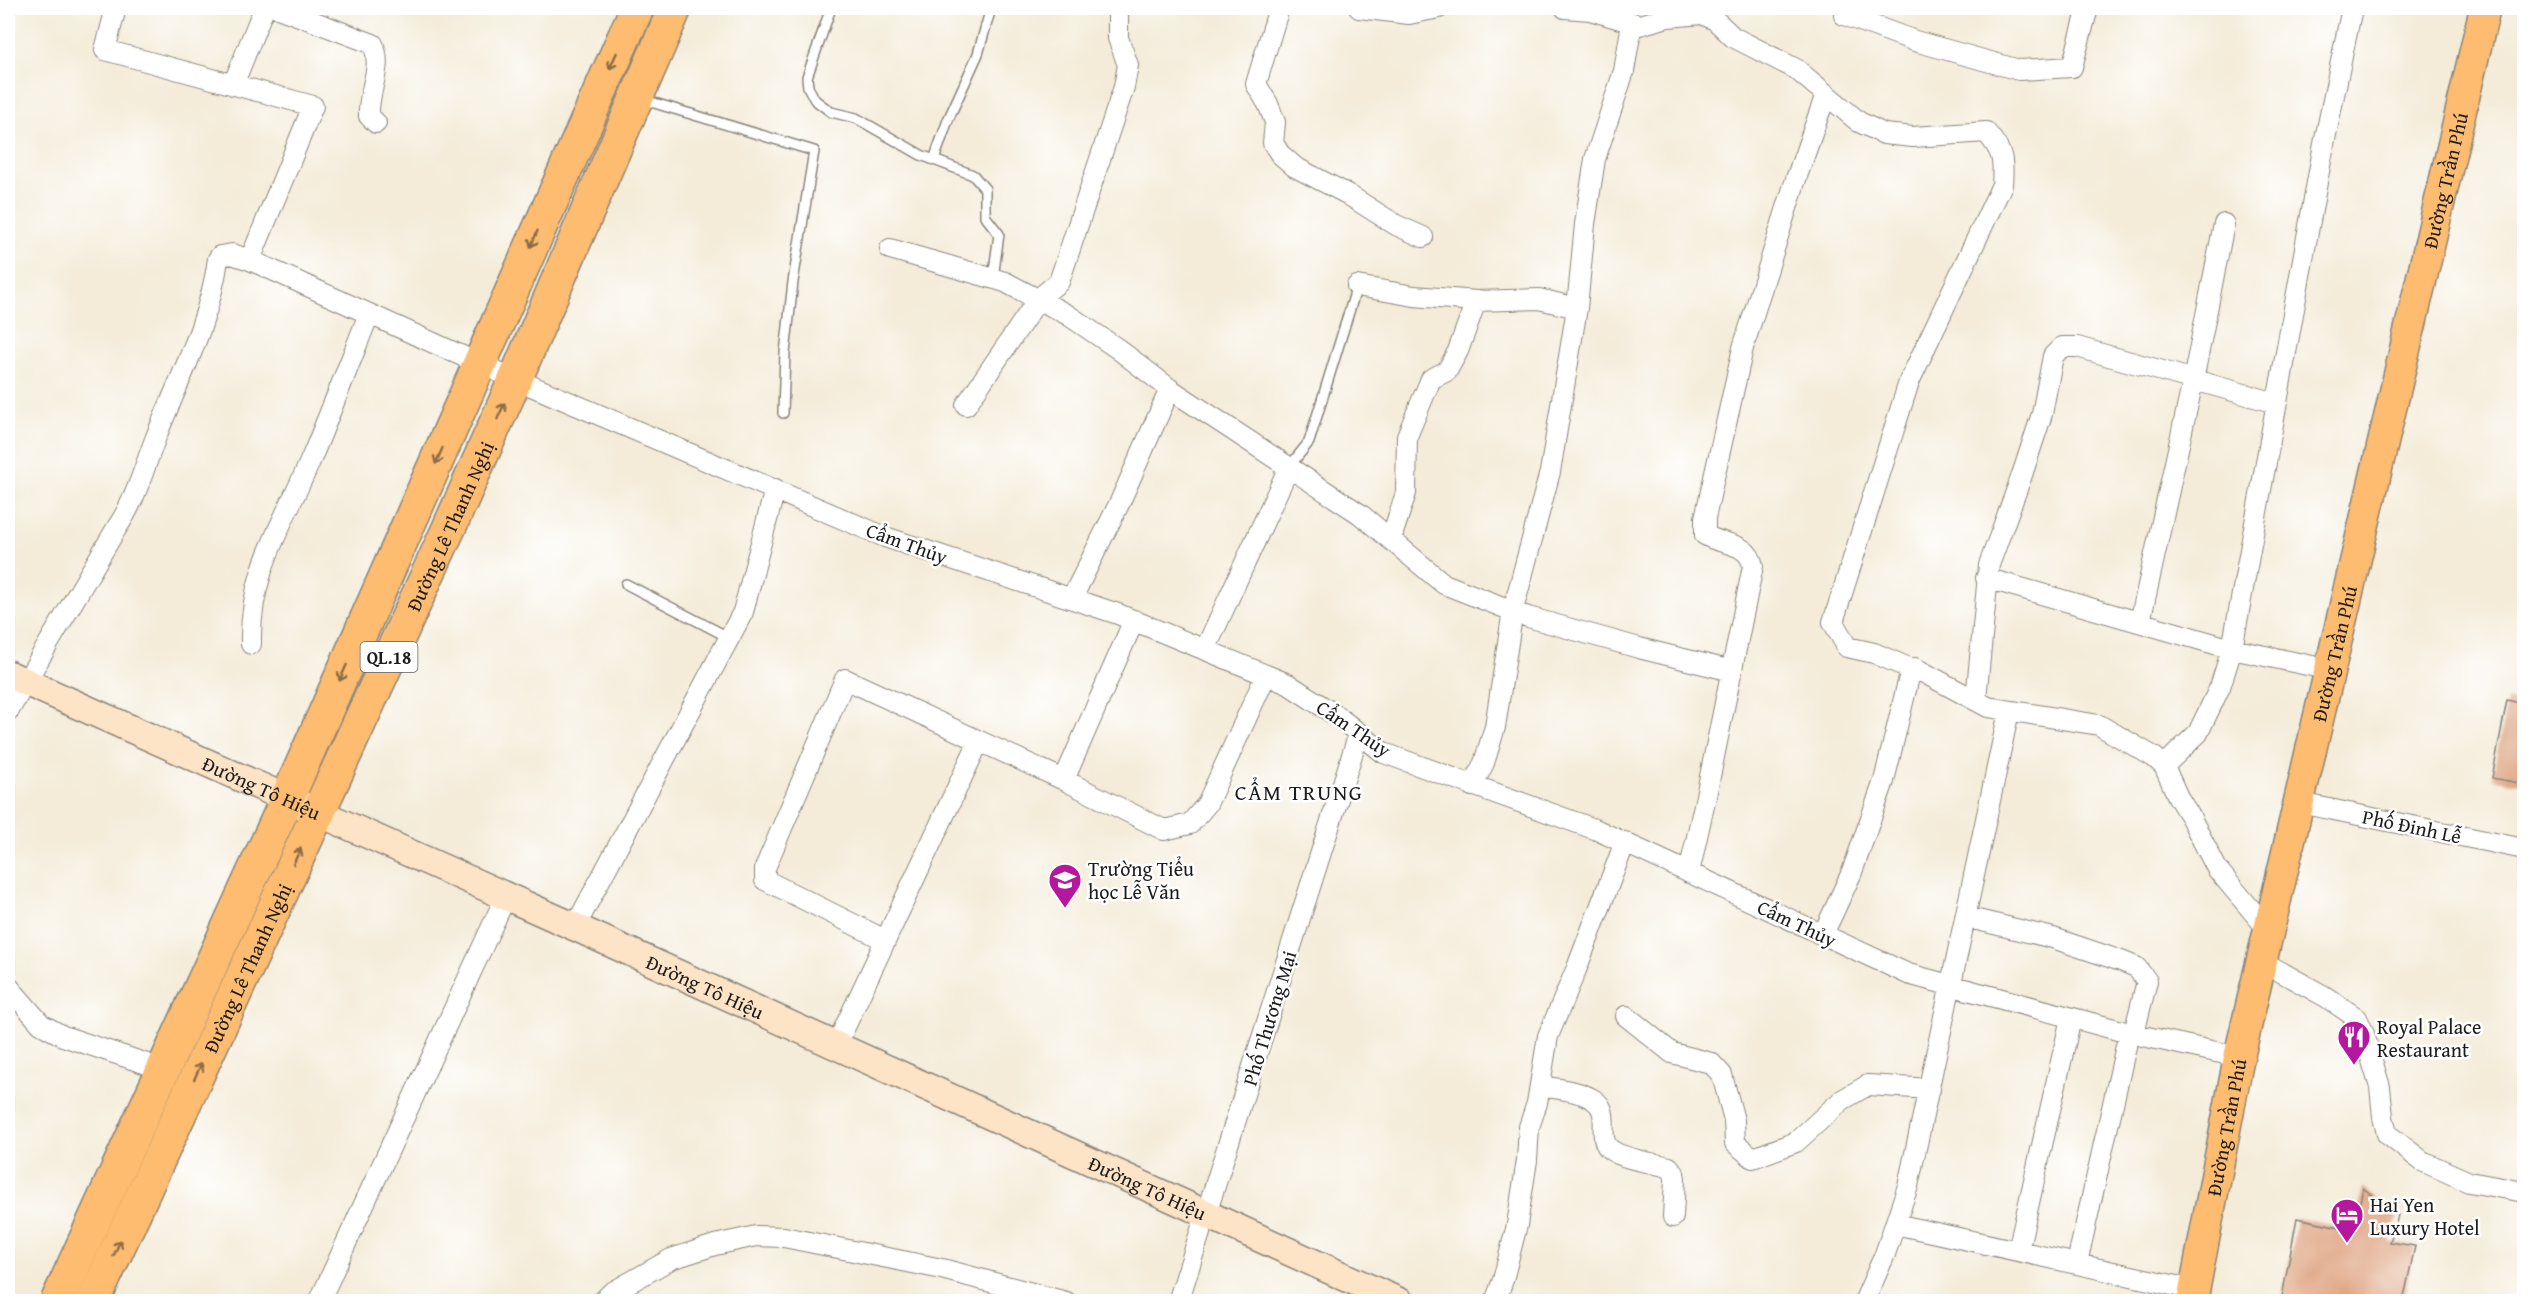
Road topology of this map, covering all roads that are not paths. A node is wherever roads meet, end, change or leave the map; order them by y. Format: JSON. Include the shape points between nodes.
{"nodes":[{"id":1,"x":116,"y":8,"type":"edge"},
{"id":2,"x":264,"y":8,"type":"edge"},
{"id":3,"x":278,"y":8,"type":"edge"},
{"id":4,"x":637,"y":8,"type":"edge"},
{"id":5,"x":675,"y":8,"type":"edge"},
{"id":6,"x":831,"y":8,"type":"edge"},
{"id":7,"x":991,"y":8,"type":"edge"},
{"id":8,"x":1118,"y":8,"type":"edge"},
{"id":9,"x":1279,"y":8,"type":"edge"},
{"id":10,"x":1359,"y":8,"type":"edge"},
{"id":11,"x":1439,"y":8,"type":"edge"},
{"id":12,"x":1565,"y":8,"type":"edge"},
{"id":13,"x":2088,"y":8,"type":"edge"},
{"id":14,"x":2352,"y":8,"type":"edge"},
{"id":15,"x":2485,"y":8,"type":"edge"},
{"id":16,"x":1718,"y":14,"type":"edge"},
{"id":17,"x":1844,"y":15,"type":"dead end"},
{"id":18,"x":1632,"y":23,"type":"junction"},
{"id":19,"x":233,"y":85,"type":"junction"},
{"id":20,"x":1826,"y":94,"type":"junction"},
{"id":21,"x":636,"y":98,"type":"junction"},
{"id":22,"x":376,"y":123,"type":"dead end"},
{"id":23,"x":934,"y":160,"type":"junction"},
{"id":24,"x":2224,"y":224,"type":"dead end"},
{"id":25,"x":1423,"y":237,"type":"dead end"},
{"id":26,"x":890,"y":249,"type":"dead end"},
{"id":27,"x":250,"y":260,"type":"junction"},
{"id":28,"x":993,"y":278,"type":"junction"},
{"id":29,"x":1357,"y":286,"type":"joint"},
{"id":30,"x":1040,"y":298,"type":"junction"},
{"id":31,"x":1476,"y":302,"type":"junction"},
{"id":32,"x":1577,"y":308,"type":"junction"},
{"id":33,"x":369,"y":314,"type":"junction"},
{"id":34,"x":480,"y":364,"type":"junction"},
{"id":35,"x":515,"y":380,"type":"junction"},
{"id":36,"x":2193,"y":381,"type":"junction"},
{"id":37,"x":1170,"y":389,"type":"junction"},
{"id":38,"x":2276,"y":403,"type":"junction"},
{"id":39,"x":966,"y":405,"type":"dead end"},
{"id":40,"x":783,"y":413,"type":"dead end"},
{"id":41,"x":1289,"y":467,"type":"junction"},
{"id":42,"x":775,"y":489,"type":"junction"},
{"id":43,"x":1391,"y":539,"type":"junction"},
{"id":44,"x":1986,"y":578,"type":"junction"},
{"id":45,"x":626,"y":584,"type":"dead end"},
{"id":46,"x":1072,"y":598,"type":"junction"},
{"id":47,"x":1513,"y":610,"type":"junction"},
{"id":48,"x":1134,"y":620,"type":"junction"},
{"id":49,"x":2140,"y":622,"type":"junction"},
{"id":50,"x":730,"y":638,"type":"junction"},
{"id":51,"x":251,"y":644,"type":"dead end"},
{"id":52,"x":2232,"y":649,"type":"junction"},
{"id":53,"x":1205,"y":650,"type":"junction"},
{"id":54,"x":1911,"y":669,"type":"junction"},
{"id":55,"x":2331,"y":670,"type":"junction"},
{"id":56,"x":1732,"y":671,"type":"junction"},
{"id":57,"x":1266,"y":675,"type":"junction"},
{"id":58,"x":17,"y":678,"type":"edge"},
{"id":59,"x":1976,"y":699,"type":"junction"},
{"id":60,"x":2009,"y":711,"type":"junction"},
{"id":61,"x":8,"y":712,"type":"edge"},
{"id":62,"x":1359,"y":733,"type":"junction"},
{"id":63,"x":979,"y":741,"type":"junction"},
{"id":64,"x":2164,"y":766,"type":"junction"},
{"id":65,"x":1064,"y":780,"type":"junction"},
{"id":66,"x":1472,"y":786,"type":"junction"},
{"id":67,"x":287,"y":800,"type":"junction"},
{"id":68,"x":2300,"y":803,"type":"junction"},
{"id":69,"x":317,"y":813,"type":"junction"},
{"id":70,"x":1625,"y":842,"type":"junction"},
{"id":71,"x":2524,"y":849,"type":"edge"},
{"id":72,"x":1689,"y":873,"type":"junction"},
{"id":73,"x":506,"y":896,"type":"junction"},
{"id":74,"x":1965,"y":917,"type":"junction"},
{"id":75,"x":574,"y":927,"type":"junction"},
{"id":76,"x":1819,"y":933,"type":"junction"},
{"id":77,"x":2270,"y":933,"type":"junction"},
{"id":78,"x":885,"y":940,"type":"junction"},
{"id":79,"x":2262,"y":962,"type":"junction"},
{"id":80,"x":8,"y":986,"type":"edge"},
{"id":81,"x":1952,"y":986,"type":"junction"},
{"id":82,"x":1626,"y":1016,"type":"dead end"},
{"id":83,"x":2071,"y":1018,"type":"junction"},
{"id":84,"x":2131,"y":1033,"type":"junction"},
{"id":85,"x":836,"y":1046,"type":"junction"},
{"id":86,"x":2239,"y":1057,"type":"junction"},
{"id":87,"x":162,"y":1069,"type":"junction"},
{"id":88,"x":1539,"y":1086,"type":"junction"},
{"id":89,"x":1930,"y":1089,"type":"junction"},
{"id":90,"x":2524,"y":1192,"type":"edge"},
{"id":91,"x":1207,"y":1215,"type":"junction"},
{"id":92,"x":1673,"y":1217,"type":"dead end"},
{"id":93,"x":1896,"y":1224,"type":"junction"},
{"id":94,"x":2018,"y":1251,"type":"junction"},
{"id":95,"x":2077,"y":1263,"type":"junction"},
{"id":96,"x":2194,"y":1296,"type":"edge"},
{"id":97,"x":57,"y":1302,"type":"edge"},
{"id":98,"x":93,"y":1302,"type":"edge"},
{"id":99,"x":319,"y":1302,"type":"edge"},
{"id":100,"x":602,"y":1302,"type":"edge"},
{"id":101,"x":1066,"y":1302,"type":"edge"},
{"id":102,"x":1178,"y":1302,"type":"edge"},
{"id":103,"x":1400,"y":1302,"type":"edge"},
{"id":104,"x":1495,"y":1302,"type":"edge"},
{"id":105,"x":1864,"y":1302,"type":"edge"}],
"edges":[{"from":1,"to":19,"type":"street","via":[[105,50]]},
{"from":2,"to":19,"type":"street"},
{"from":3,"to":22,"type":"street","via":[[373,44],[377,71],[368,107],[369,116]]},
{"from":4,"to":34,"type":"highway","name":"Đường Lê Thanh Nghị","number":"QL.18","one_way":true},
{"from":5,"to":21,"type":"highway","name":"Đường Lê Thanh Nghị","number":"QL.18"},
{"from":6,"to":23,"type":"lane","via":[[807,77],[815,100]]},
{"from":7,"to":23,"type":"lane","via":[[978,54]]},
{"from":8,"to":30,"type":"street","via":[[1118,38],[1128,65],[1124,87],[1059,282]]},
{"from":9,"to":25,"type":"street","via":[[1256,84],[1275,122],[1273,143],[1295,167]]},
{"from":10,"to":11,"type":"street","via":[[1409,14]]},
{"from":12,"to":18,"type":"street","via":[[1590,10]]},
{"from":13,"to":17,"type":"street","via":[[2072,67],[2019,70],[1915,41]]},
{"from":14,"to":38,"type":"street"},
{"from":15,"to":55,"type":"main road","name":"Đường Trần Phú"},
{"from":16,"to":18,"type":"street"},
{"from":16,"to":20,"type":"street","via":[[1733,37],[1796,69]]},
{"from":18,"to":32,"type":"street","via":[[1624,71],[1594,159]]},
{"from":19,"to":27,"type":"street","via":[[313,106]]},
{"from":20,"to":54,"type":"street","via":[[1859,122],[1884,134],[1986,132],[1999,147],[2004,162],[2002,185],[1909,382],[1833,622],[1846,647],[1874,653]]},
{"from":20,"to":56,"type":"street","via":[[1743,348],[1705,518],[1705,535],[1739,547],[1751,556],[1753,566]]},
{"from":21,"to":35,"type":"highway","name":"Đường Lê Thanh Nghị","number":"QL.18"},
{"from":21,"to":40,"type":"lane","via":[[814,151],[787,329]]},
{"from":23,"to":28,"type":"lane","via":[[973,175],[985,189],[985,216],[999,234]]},
{"from":24,"to":36,"type":"street"},
{"from":26,"to":28,"type":"street"},
{"from":27,"to":33,"type":"street","name":"Cẩm Thủy"},
{"from":27,"to":58,"type":"street","name":"Cẩm Thủy","via":[[232,254],[218,259],[210,302],[135,497]]},
{"from":28,"to":30,"type":"street"},
{"from":29,"to":31,"type":"street"},
{"from":29,"to":41,"type":"lane","via":[[1309,442]]},
{"from":30,"to":37,"type":"street"},
{"from":30,"to":39,"type":"street"},
{"from":31,"to":32,"type":"street","via":[[1539,298]]},
{"from":31,"to":43,"type":"street","via":[[1458,351],[1447,371],[1431,379],[1407,436],[1406,493]]},
{"from":32,"to":47,"type":"street","via":[[1550,472]]},
{"from":33,"to":34,"type":"street","name":"Cẩm Thủy"},
{"from":33,"to":51,"type":"street","via":[[311,459],[265,558],[252,607]]},
{"from":34,"to":35,"type":"street","name":"Cẩm Thủy"},
{"from":34,"to":67,"type":"highway","name":"Đường Lê Thanh Nghị","number":"QL.18","one_way":true},
{"from":35,"to":42,"type":"street","name":"Cẩm Thủy"},
{"from":69,"to":35,"type":"highway","name":"Đường Lê Thanh Nghị","number":"QL.18","one_way":true},
{"from":36,"to":38,"type":"street"},
{"from":36,"to":44,"type":"street","via":[[2077,347],[2062,347],[2053,356],[2042,414]]},
{"from":36,"to":49,"type":"street"},
{"from":37,"to":41,"type":"street"},
{"from":37,"to":46,"type":"street"},
{"from":38,"to":52,"type":"street"},
{"from":41,"to":43,"type":"street"},
{"from":41,"to":53,"type":"street"},
{"from":42,"to":46,"type":"street","name":"Cẩm Thủy","via":[[885,537]]},
{"from":42,"to":50,"type":"street","via":[[743,612]]},
{"from":43,"to":47,"type":"street","via":[[1444,584]]},
{"from":44,"to":49,"type":"street"},
{"from":44,"to":59,"type":"street"},
{"from":45,"to":50,"type":"lane"},
{"from":46,"to":48,"type":"street","name":"Cẩm Thủy"},
{"from":47,"to":56,"type":"street"},
{"from":47,"to":66,"type":"street","via":[[1495,727]]},
{"from":48,"to":53,"type":"street","name":"Cẩm Thủy"},
{"from":48,"to":65,"type":"street"},
{"from":49,"to":52,"type":"street"},
{"from":50,"to":75,"type":"street"},
{"from":52,"to":55,"type":"street"},
{"from":52,"to":64,"type":"street","via":[[2220,687],[2198,733]]},
{"from":53,"to":57,"type":"street","name":"Cẩm Thủy"},
{"from":54,"to":59,"type":"street"},
{"from":54,"to":76,"type":"street","via":[[1884,781],[1852,872],[1826,928]]},
{"from":55,"to":68,"type":"main road","name":"Đường Trần Phú"},
{"from":56,"to":72,"type":"street"},
{"from":57,"to":62,"type":"street","name":"Cẩm Thủy","via":[[1288,684]]},
{"from":57,"to":65,"type":"street","via":[[1207,804],[1190,824],[1164,830]]},
{"from":58,"to":61,"type":"street"},
{"from":58,"to":67,"type":"street","name":"Đường Tô Hiệu"},
{"from":59,"to":60,"type":"street","via":[[1988,707]]},
{"from":60,"to":64,"type":"street","via":[[2099,725]]},
{"from":60,"to":74,"type":"street"},
{"from":62,"to":66,"type":"street","name":"Cẩm Thủy","via":[[1384,753]]},
{"from":62,"to":91,"type":"street","name":"Phố Thương Mại"},
{"from":63,"to":65,"type":"street"},
{"from":63,"to":78,"type":"street"},
{"from":63,"to":78,"type":"street","via":[[844,679],[765,868],[765,880]]},
{"from":64,"to":77,"type":"street","via":[[2217,869]]},
{"from":66,"to":70,"type":"street","name":"Cẩm Thủy"},
{"from":67,"to":69,"type":"street","name":"Đường Tô Hiệu"},
{"from":67,"to":87,"type":"highway","name":"Đường Lê Thanh Nghị","number":"QL.18"},
{"from":68,"to":71,"type":"street","name":"Phố Đinh Lễ"},
{"from":68,"to":77,"type":"main road","name":"Đường Trần Phú"},
{"from":69,"to":73,"type":"street","name":"Đường Tô Hiệu"},
{"from":98,"to":69,"type":"highway","name":"Đường Lê Thanh Nghị","number":"QL.18","one_way":true},
{"from":70,"to":72,"type":"street","name":"Cẩm Thủy"},
{"from":70,"to":88,"type":"street","via":[[1548,1036]]},
{"from":72,"to":76,"type":"street","name":"Cẩm Thủy"},
{"from":73,"to":75,"type":"street","name":"Đường Tô Hiệu"},
{"from":73,"to":99,"type":"street"},
{"from":74,"to":81,"type":"street"},
{"from":74,"to":84,"type":"street","via":[[2053,938],[2136,967],[2147,981]]},
{"from":75,"to":85,"type":"street","name":"Đường Tô Hiệu"},
{"from":76,"to":81,"type":"street","name":"Cẩm Thủy","via":[[1908,974]]},
{"from":77,"to":79,"type":"main road","name":"Đường Trần Phú"},
{"from":78,"to":85,"type":"street"},
{"from":79,"to":86,"type":"main road","name":"Đường Trần Phú"},
{"from":79,"to":90,"type":"street","via":[[2357,1018],[2380,1087],[2387,1134],[2422,1161],[2469,1182]]},
{"from":80,"to":87,"type":"street","via":[[41,1024],[63,1036]]},
{"from":81,"to":83,"type":"street","name":"Cẩm Thủy"},
{"from":81,"to":89,"type":"street"},
{"from":82,"to":89,"type":"street","via":[[1672,1053],[1711,1063],[1722,1075],[1734,1120],[1735,1143],[1753,1158],[1796,1142],[1842,1100],[1868,1085]]},
{"from":83,"to":84,"type":"street","name":"Cẩm Thủy"},
{"from":83,"to":94,"type":"street"},
{"from":84,"to":86,"type":"street","name":"Cẩm Thủy"},
{"from":84,"to":95,"type":"street"},
{"from":85,"to":91,"type":"street","name":"Đường Tô Hiệu"},
{"from":86,"to":96,"type":"main road","name":"Đường Trần Phú"},
{"from":87,"to":97,"type":"highway","name":"Đường Lê Thanh Nghị","number":"QL.18"},
{"from":88,"to":92,"type":"street","via":[[1594,1100],[1605,1116],[1608,1149],[1669,1167],[1675,1179]]},
{"from":88,"to":104,"type":"street","via":[[1529,1127],[1517,1225]]},
{"from":89,"to":93,"type":"street"},
{"from":91,"to":102,"type":"street","name":"Phố Thương Mại"},
{"from":91,"to":103,"type":"street","name":"Đường Tô Hiệu"},
{"from":93,"to":94,"type":"street"},
{"from":93,"to":105,"type":"street"},
{"from":94,"to":95,"type":"street"},
{"from":95,"to":96,"type":"street"},
{"from":100,"to":101,"type":"street","via":[[670,1259],[756,1236],[784,1237],[942,1269]]}]}
